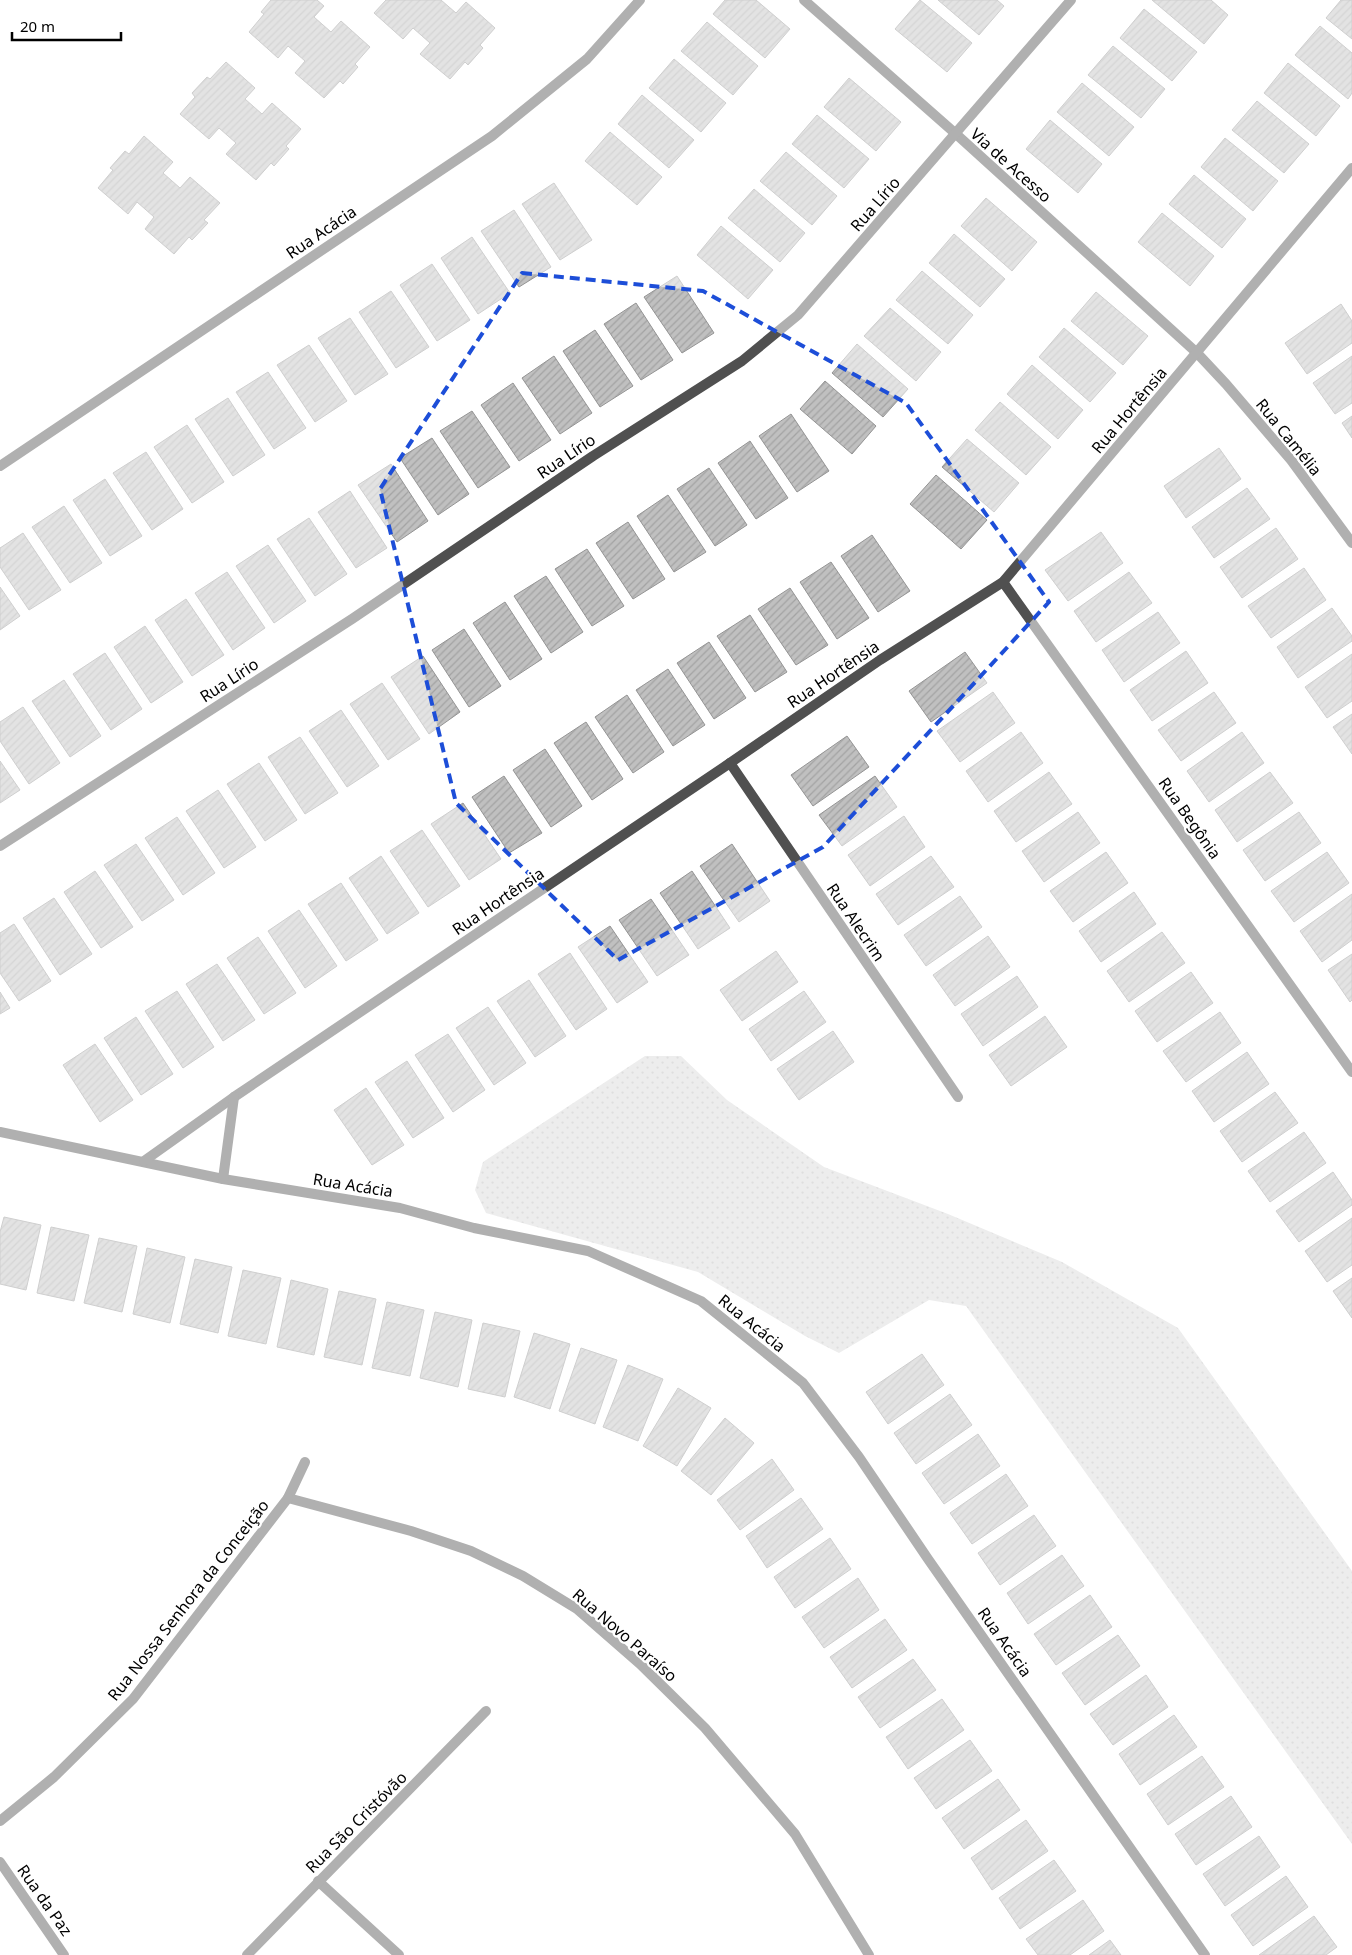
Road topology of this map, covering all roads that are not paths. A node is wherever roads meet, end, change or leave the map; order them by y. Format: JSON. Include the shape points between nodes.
{"nodes":[{"id":1,"x":640,"y":0,"type":"edge"},
{"id":2,"x":804,"y":0,"type":"edge"},
{"id":3,"x":1071,"y":0,"type":"edge"},
{"id":4,"x":956,"y":134,"type":"junction"},
{"id":5,"x":1352,"y":168,"type":"edge"},
{"id":6,"x":1197,"y":354,"type":"junction"},
{"id":7,"x":0,"y":466,"type":"edge"},
{"id":8,"x":1352,"y":543,"type":"edge"},
{"id":9,"x":1003,"y":582,"type":"junction"},
{"id":10,"x":730,"y":763,"type":"junction"},
{"id":11,"x":0,"y":846,"type":"edge"},
{"id":12,"x":1352,"y":1072,"type":"edge"},
{"id":13,"x":234,"y":1097,"type":"junction"},
{"id":14,"x":958,"y":1097,"type":"dead end"},
{"id":15,"x":0,"y":1132,"type":"edge"},
{"id":16,"x":144,"y":1161,"type":"junction"},
{"id":17,"x":223,"y":1179,"type":"junction"},
{"id":18,"x":305,"y":1462,"type":"dead end"},
{"id":19,"x":288,"y":1498,"type":"junction"},
{"id":20,"x":486,"y":1711,"type":"dead end"},
{"id":21,"x":0,"y":1821,"type":"edge"},
{"id":22,"x":0,"y":1862,"type":"edge"},
{"id":23,"x":318,"y":1881,"type":"junction"},
{"id":24,"x":64,"y":1955,"type":"edge"},
{"id":25,"x":247,"y":1955,"type":"edge"},
{"id":26,"x":399,"y":1955,"type":"edge"},
{"id":27,"x":869,"y":1955,"type":"edge"},
{"id":28,"x":1206,"y":1955,"type":"edge"}],
"edges":[{"from":1,"to":7,"type":"street","name":"Rua Acácia","via":[[587,58],[492,136]]},
{"from":2,"to":4,"type":"street","name":"Via de Acesso"},
{"from":3,"to":4,"type":"street","name":"Rua Lírio"},
{"from":4,"to":6,"type":"street","name":"Via de Acesso"},
{"from":4,"to":11,"type":"street","name":"Rua Lírio","via":[[798,315],[742,361]]},
{"from":5,"to":6,"type":"street","name":"Rua Hortênsia"},
{"from":6,"to":8,"type":"street","name":"Rua Camélia","via":[[1291,460]]},
{"from":6,"to":9,"type":"street","name":"Rua Hortênsia"},
{"from":9,"to":10,"type":"street","name":"Rua Hortênsia","via":[[880,660]]},
{"from":9,"to":12,"type":"street","name":"Rua Begônia"},
{"from":10,"to":13,"type":"street","name":"Rua Hortênsia"},
{"from":10,"to":14,"type":"street","name":"Rua Alecrim"},
{"from":13,"to":16,"type":"street","name":"Rua Hortênsia"},
{"from":13,"to":17,"type":"street"},
{"from":15,"to":16,"type":"street","name":"Rua Acácia"},
{"from":16,"to":17,"type":"street","name":"Rua Acácia"},
{"from":17,"to":28,"type":"street","name":"Rua Acácia","via":[[400,1208],[474,1228],[588,1251],[701,1301],[803,1384],[820,1406],[859,1457]]},
{"from":18,"to":19,"type":"street"},
{"from":19,"to":21,"type":"street","name":"Rua Nossa Senhora da Conceição","via":[[133,1699],[54,1777]]},
{"from":19,"to":27,"type":"street","name":"Rua Novo Paraíso","via":[[412,1531],[471,1552],[523,1576],[577,1609],[640,1664],[705,1728],[782,1818]]},
{"from":20,"to":23,"type":"street","name":"Rua São Cristóvão"},
{"from":22,"to":24,"type":"street","name":"Rua da Paz"},
{"from":23,"to":25,"type":"street","name":"Rua São Cristóvão"},
{"from":23,"to":26,"type":"street"}]}
